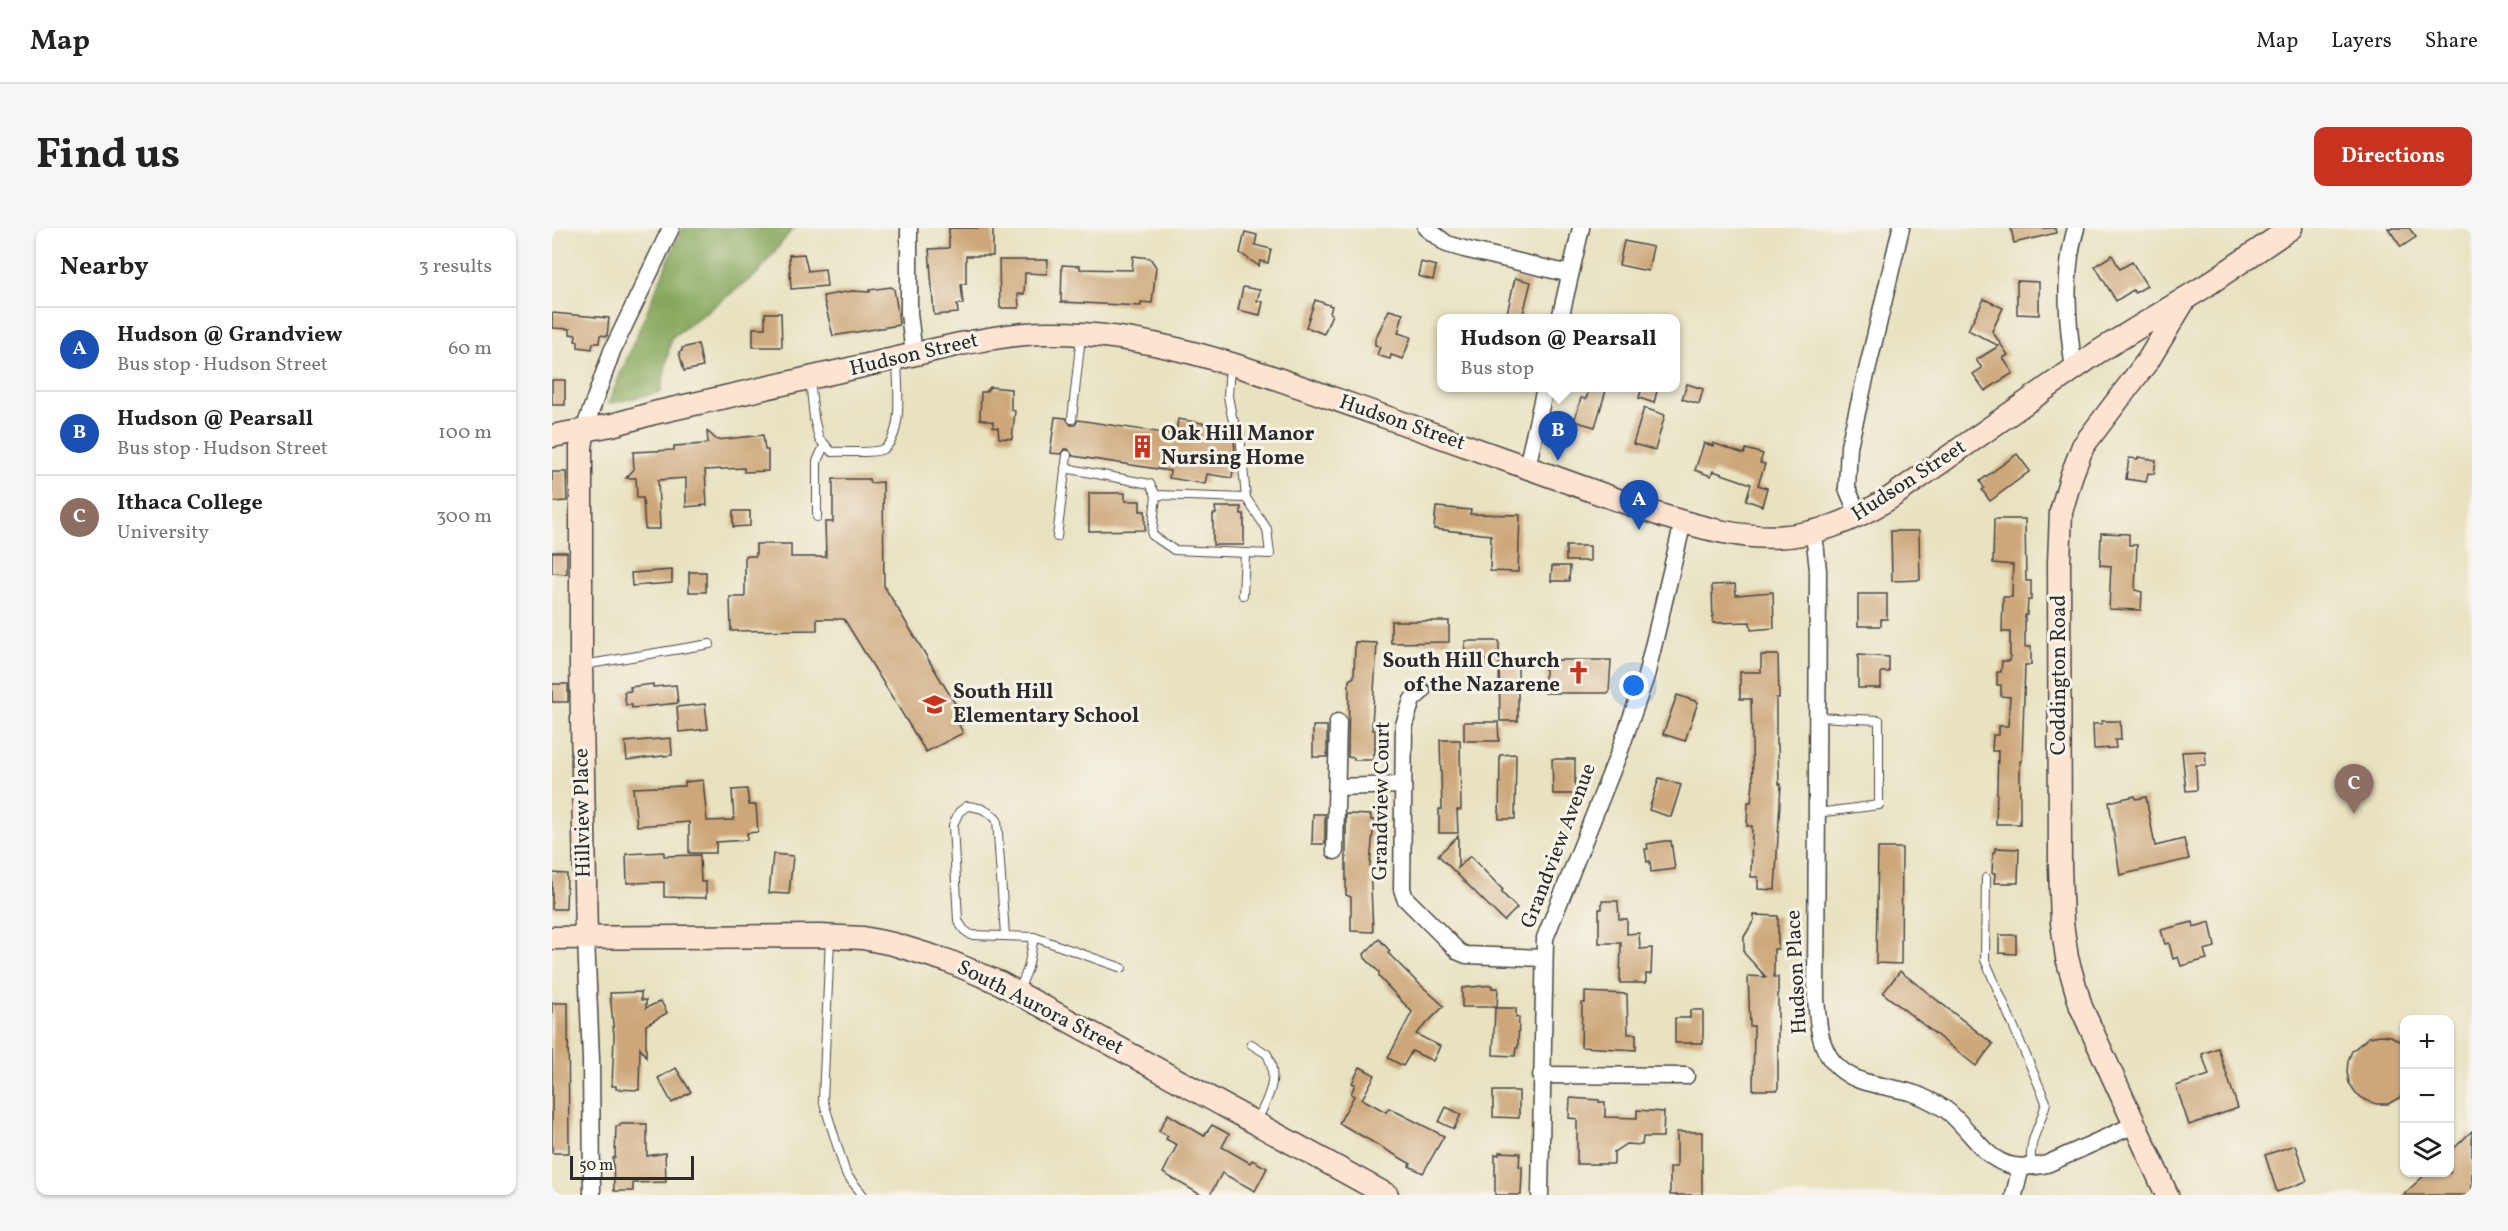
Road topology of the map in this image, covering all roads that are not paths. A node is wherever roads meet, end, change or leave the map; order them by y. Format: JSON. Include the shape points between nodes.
{"nodes":[{"id":1,"x":671,"y":228,"type":"edge"},
{"id":2,"x":909,"y":228,"type":"edge"},
{"id":3,"x":1426,"y":228,"type":"edge"},
{"id":4,"x":1581,"y":228,"type":"edge"},
{"id":5,"x":1901,"y":228,"type":"edge"},
{"id":6,"x":2076,"y":228,"type":"edge"},
{"id":7,"x":2291,"y":228,"type":"edge"},
{"id":8,"x":1570,"y":274,"type":"junction"},
{"id":9,"x":2187,"y":295,"type":"junction"},
{"id":10,"x":1561,"y":314,"type":"edge"},
{"id":11,"x":1082,"y":334,"type":"junction"},
{"id":12,"x":905,"y":357,"type":"junction"},
{"id":13,"x":1230,"y":364,"type":"junction"},
{"id":14,"x":2074,"y":369,"type":"junction"},
{"id":15,"x":810,"y":379,"type":"junction"},
{"id":16,"x":1544,"y":392,"type":"edge"},
{"id":17,"x":1072,"y":419,"type":"dead end"},
{"id":18,"x":584,"y":430,"type":"junction"},
{"id":19,"x":552,"y":436,"type":"edge"},
{"id":20,"x":825,"y":444,"type":"junction"},
{"id":21,"x":1067,"y":455,"type":"dead end"},
{"id":22,"x":1527,"y":467,"type":"junction"},
{"id":23,"x":1065,"y":468,"type":"junction"},
{"id":24,"x":1156,"y":495,"type":"junction"},
{"id":25,"x":1246,"y":498,"type":"junction"},
{"id":26,"x":1860,"y":516,"type":"junction"},
{"id":27,"x":818,"y":518,"type":"dead end"},
{"id":28,"x":1683,"y":522,"type":"junction"},
{"id":29,"x":1814,"y":533,"type":"junction"},
{"id":30,"x":1057,"y":537,"type":"dead end"},
{"id":31,"x":1245,"y":554,"type":"junction"},
{"id":32,"x":1243,"y":595,"type":"dead end"},
{"id":33,"x":710,"y":644,"type":"dead end"},
{"id":34,"x":581,"y":665,"type":"junction"},
{"id":35,"x":1422,"y":692,"type":"dead end"},
{"id":36,"x":1816,"y":717,"type":"junction"},
{"id":37,"x":1338,"y":722,"type":"dead end"},
{"id":38,"x":1403,"y":785,"type":"junction"},
{"id":39,"x":1337,"y":787,"type":"junction"},
{"id":40,"x":1816,"y":813,"type":"junction"},
{"id":41,"x":1335,"y":851,"type":"dead end"},
{"id":42,"x":1986,"y":878,"type":"dead end"},
{"id":43,"x":1005,"y":935,"type":"junction"},
{"id":44,"x":831,"y":936,"type":"junction"},
{"id":45,"x":1034,"y":937,"type":"junction"},
{"id":46,"x":586,"y":938,"type":"junction"},
{"id":47,"x":552,"y":939,"type":"edge"},
{"id":48,"x":1544,"y":957,"type":"junction"},
{"id":49,"x":1122,"y":968,"type":"dead end"},
{"id":50,"x":1018,"y":993,"type":"junction"},
{"id":51,"x":1251,"y":1044,"type":"dead end"},
{"id":52,"x":1540,"y":1075,"type":"junction"},
{"id":53,"x":1686,"y":1076,"type":"dead end"},
{"id":54,"x":1256,"y":1123,"type":"junction"},
{"id":55,"x":2134,"y":1125,"type":"junction"},
{"id":56,"x":2027,"y":1167,"type":"junction"},
{"id":57,"x":592,"y":1195,"type":"edge"},
{"id":58,"x":863,"y":1195,"type":"edge"},
{"id":59,"x":1387,"y":1195,"type":"edge"},
{"id":60,"x":1540,"y":1195,"type":"edge"},
{"id":61,"x":2014,"y":1195,"type":"edge"},
{"id":62,"x":2167,"y":1195,"type":"edge"}],
"edges":[{"from":1,"to":18,"type":"street","via":[[612,351]]},
{"from":2,"to":12,"type":"street"},
{"from":3,"to":8,"type":"street","via":[[1447,244]]},
{"from":4,"to":8,"type":"street"},
{"from":5,"to":26,"type":"street","via":[[1849,446],[1847,488]]},
{"from":6,"to":14,"type":"street","via":[[2068,276]]},
{"from":7,"to":9,"type":"street","name":"Coddington Road"},
{"from":8,"to":10,"type":"street"},
{"from":9,"to":14,"type":"street","name":"Hudson Street"},
{"from":9,"to":55,"type":"street","name":"Coddington Road","via":[[2149,359],[2083,446],[2061,512],[2062,923],[2081,1007]]},
{"from":11,"to":12,"type":"street","name":"Hudson Street","via":[[1010,335]]},
{"from":11,"to":13,"type":"street","name":"Hudson Street","via":[[1163,346]]},
{"from":11,"to":17,"type":"lane"},
{"from":12,"to":15,"type":"street","name":"Hudson Street"},
{"from":12,"to":20,"type":"lane","via":[[891,442],[882,450],[832,452]]},
{"from":13,"to":22,"type":"street","name":"Hudson Street"},
{"from":13,"to":25,"type":"lane","via":[[1228,396],[1240,434]]},
{"from":14,"to":26,"type":"street","name":"Hudson Street"},
{"from":15,"to":18,"type":"street","name":"Hudson Street"},
{"from":15,"to":20,"type":"lane","via":[[814,418],[819,439]]},
{"from":16,"to":22,"type":"street"},
{"from":18,"to":19,"type":"street","name":"Hudson Street"},
{"from":18,"to":34,"type":"street","name":"Hillview Place"},
{"from":20,"to":27,"type":"lane","via":[[817,460]]},
{"from":21,"to":23,"type":"lane"},
{"from":22,"to":28,"type":"street","name":"Hudson Street"},
{"from":23,"to":24,"type":"lane","via":[[1150,484]]},
{"from":23,"to":30,"type":"lane"},
{"from":24,"to":25,"type":"lane"},
{"from":24,"to":31,"type":"lane","via":[[1152,535],[1174,550]]},
{"from":25,"to":31,"type":"lane","via":[[1267,529],[1270,554]]},
{"from":26,"to":29,"type":"street","name":"Hudson Street"},
{"from":28,"to":29,"type":"street","name":"Hudson Street","via":[[1757,537]]},
{"from":28,"to":48,"type":"street","name":"Grandview Avenue","via":[[1646,676],[1620,753],[1549,924]]},
{"from":29,"to":36,"type":"street","name":"Hudson Place","via":[[1818,570]]},
{"from":31,"to":32,"type":"lane"},
{"from":33,"to":34,"type":"lane"},
{"from":34,"to":46,"type":"street","name":"Hillview Place"},
{"from":35,"to":38,"type":"street","name":"Grandview Court","via":[[1412,700],[1404,725]]},
{"from":36,"to":40,"type":"street","name":"Hudson Place"},
{"from":36,"to":40,"type":"lane","via":[[1879,720],[1879,805]]},
{"from":37,"to":39,"type":"street"},
{"from":38,"to":39,"type":"street"},
{"from":38,"to":48,"type":"street","name":"Grandview Court","via":[[1405,898],[1466,955]]},
{"from":39,"to":41,"type":"street"},
{"from":40,"to":56,"type":"street","name":"Hudson Place","via":[[1816,998],[1821,1041],[1827,1054],[1842,1071],[1856,1079],[1912,1093],[1940,1105],[1989,1155]]},
{"from":42,"to":56,"type":"lane","via":[[1985,960],[2046,1102]]},
{"from":43,"to":43,"type":"lane","via":[[971,935],[958,921],[953,825],[967,806],[979,807],[997,820]]},
{"from":43,"to":45,"type":"lane"},
{"from":44,"to":46,"type":"street","name":"South Aurora Street"},
{"from":44,"to":50,"type":"street","name":"South Aurora Street","via":[[863,938],[921,951]]},
{"from":44,"to":58,"type":"lane","via":[[823,1100],[846,1174]]},
{"from":45,"to":49,"type":"lane"},
{"from":45,"to":50,"type":"lane"},
{"from":46,"to":47,"type":"street","name":"South Aurora Street"},
{"from":46,"to":57,"type":"street","name":"Hillview Place"},
{"from":48,"to":52,"type":"street","name":"Grandview Avenue"},
{"from":50,"to":54,"type":"street","name":"South Aurora Street"},
{"from":51,"to":54,"type":"lane","via":[[1267,1054],[1274,1075],[1274,1085]]},
{"from":52,"to":53,"type":"street"},
{"from":52,"to":60,"type":"street","name":"Grandview Avenue"},
{"from":54,"to":59,"type":"street","name":"South Aurora Street"},
{"from":55,"to":56,"type":"street","via":[[2061,1158]]},
{"from":55,"to":62,"type":"street","name":"Coddington Road"},
{"from":56,"to":61,"type":"street"}]}
